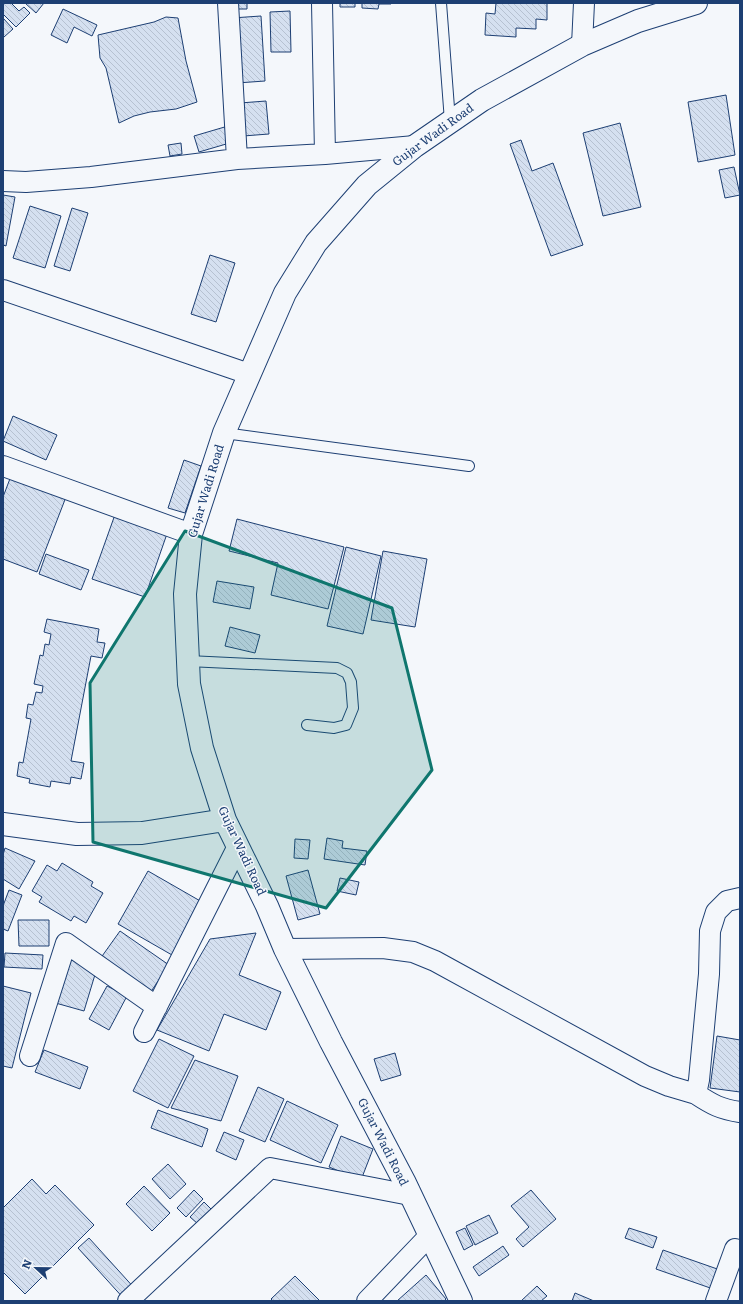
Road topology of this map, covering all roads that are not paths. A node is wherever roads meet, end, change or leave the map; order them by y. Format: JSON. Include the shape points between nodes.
{"nodes":[{"id":1,"x":228,"y":3,"type":"edge"},
{"id":2,"x":322,"y":3,"type":"edge"},
{"id":3,"x":441,"y":3,"type":"edge"},
{"id":4,"x":584,"y":3,"type":"edge"},
{"id":5,"x":696,"y":3,"type":"edge"},
{"id":6,"x":582,"y":45,"type":"junction"},
{"id":7,"x":450,"y":121,"type":"junction"},
{"id":8,"x":414,"y":146,"type":"junction"},
{"id":9,"x":325,"y":154,"type":"junction"},
{"id":10,"x":237,"y":158,"type":"junction"},
{"id":11,"x":3,"y":181,"type":"edge"},
{"id":12,"x":3,"y":290,"type":"edge"},
{"id":13,"x":249,"y":374,"type":"junction"},
{"id":14,"x":224,"y":433,"type":"junction"},
{"id":15,"x":3,"y":466,"type":"edge"},
{"id":16,"x":469,"y":466,"type":"dead end"},
{"id":17,"x":191,"y":534,"type":"junction"},
{"id":18,"x":188,"y":661,"type":"junction"},
{"id":19,"x":306,"y":725,"type":"dead end"},
{"id":20,"x":225,"y":820,"type":"junction"},
{"id":21,"x":3,"y":824,"type":"edge"},
{"id":22,"x":238,"y":846,"type":"junction"},
{"id":23,"x":740,"y":898,"type":"edge"},
{"id":24,"x":285,"y":949,"type":"junction"},
{"id":25,"x":157,"y":1007,"type":"junction"},
{"id":26,"x":144,"y":1032,"type":"dead end"},
{"id":27,"x":30,"y":1056,"type":"dead end"},
{"id":28,"x":696,"y":1094,"type":"junction"},
{"id":29,"x":740,"y":1112,"type":"edge"},
{"id":30,"x":410,"y":1195,"type":"junction"},
{"id":31,"x":430,"y":1235,"type":"junction"},
{"id":32,"x":740,"y":1251,"type":"edge"},
{"id":33,"x":128,"y":1301,"type":"edge"},
{"id":34,"x":367,"y":1301,"type":"edge"},
{"id":35,"x":461,"y":1301,"type":"edge"},
{"id":36,"x":716,"y":1301,"type":"edge"}],
"edges":[{"from":1,"to":10,"type":"street"},
{"from":2,"to":9,"type":"street"},
{"from":3,"to":7,"type":"lane"},
{"from":4,"to":6,"type":"street"},
{"from":5,"to":6,"type":"street","name":"Gujar Wadi Road","via":[[638,21]]},
{"from":6,"to":7,"type":"street","name":"Gujar Wadi Road","via":[[482,100]]},
{"from":7,"to":8,"type":"street","name":"Gujar Wadi Road"},
{"from":8,"to":9,"type":"street"},
{"from":8,"to":13,"type":"street","name":"Gujar Wadi Road","via":[[367,186],[316,244],[285,293]]},
{"from":9,"to":10,"type":"street"},
{"from":10,"to":11,"type":"street","via":[[91,177],[26,182]]},
{"from":12,"to":13,"type":"street"},
{"from":13,"to":14,"type":"street","name":"Gujar Wadi Road"},
{"from":14,"to":16,"type":"lane"},
{"from":14,"to":17,"type":"street","name":"Gujar Wadi Road"},
{"from":15,"to":17,"type":"street"},
{"from":17,"to":18,"type":"street","name":"Gujar Wadi Road","via":[[185,594]]},
{"from":18,"to":19,"type":"lane","via":[[337,668],[347,673],[351,682],[353,708],[346,725],[334,728]]},
{"from":18,"to":20,"type":"street","name":"Gujar Wadi Road","via":[[189,684],[202,748]]},
{"from":20,"to":21,"type":"street","via":[[142,833],[77,834]]},
{"from":20,"to":22,"type":"street","name":"Gujar Wadi Road"},
{"from":22,"to":24,"type":"street","name":"Gujar Wadi Road"},
{"from":22,"to":25,"type":"street"},
{"from":23,"to":28,"type":"street","via":[[727,901],[716,912],[710,931]]},
{"from":24,"to":28,"type":"street","via":[[383,948],[413,952],[435,960],[645,1076]]},
{"from":24,"to":30,"type":"street","name":"Gujar Wadi Road"},
{"from":25,"to":26,"type":"street"},
{"from":25,"to":27,"type":"street","via":[[66,943]]},
{"from":28,"to":29,"type":"street","via":[[714,1106]]},
{"from":30,"to":31,"type":"street","name":"Gujar Wadi Road"},
{"from":30,"to":33,"type":"street","via":[[270,1168]]},
{"from":31,"to":34,"type":"street"},
{"from":31,"to":35,"type":"street","name":"Gujar Wadi Road"},
{"from":32,"to":36,"type":"street","via":[[735,1249]]}]}
